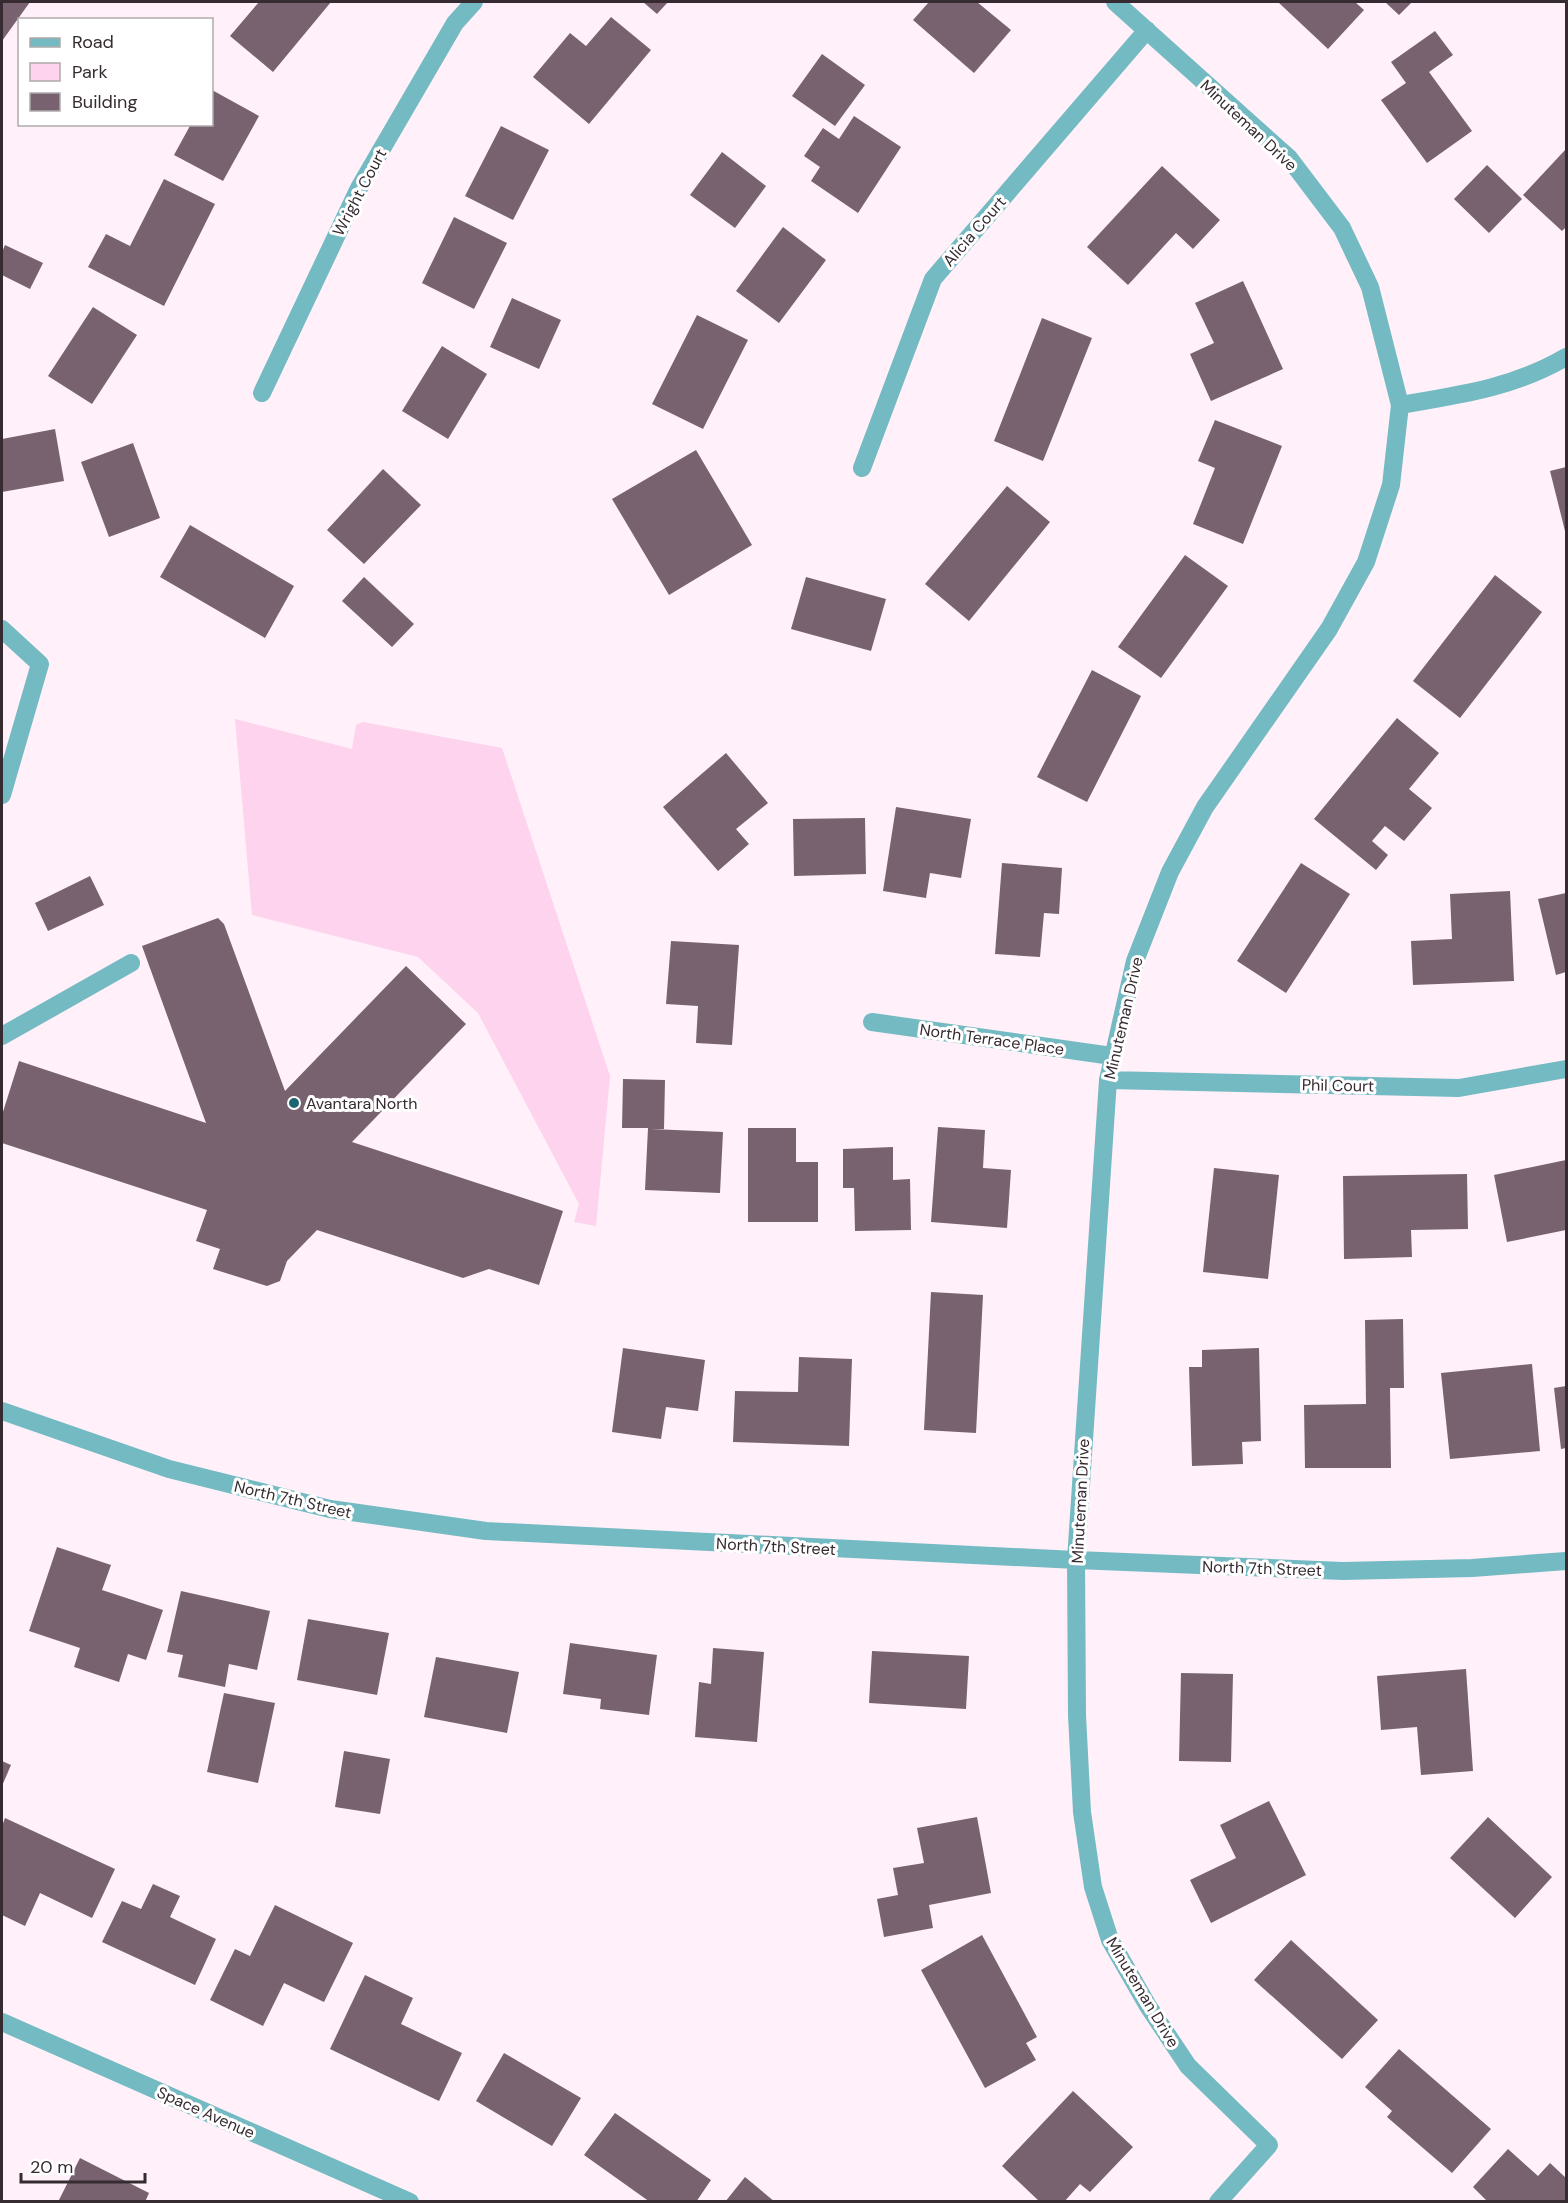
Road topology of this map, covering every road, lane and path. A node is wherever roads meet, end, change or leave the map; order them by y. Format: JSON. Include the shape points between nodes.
{"nodes":[{"id":1,"x":474,"y":2,"type":"edge"},
{"id":2,"x":1115,"y":2,"type":"edge"},
{"id":3,"x":1147,"y":30,"type":"junction"},
{"id":4,"x":1566,"y":357,"type":"edge"},
{"id":5,"x":262,"y":393,"type":"dead end"},
{"id":6,"x":1400,"y":405,"type":"junction"},
{"id":7,"x":862,"y":468,"type":"dead end"},
{"id":8,"x":2,"y":629,"type":"edge"},
{"id":9,"x":2,"y":795,"type":"edge"},
{"id":10,"x":131,"y":963,"type":"dead end"},
{"id":11,"x":872,"y":1022,"type":"dead end"},
{"id":12,"x":2,"y":1036,"type":"edge"},
{"id":13,"x":1112,"y":1056,"type":"junction"},
{"id":14,"x":1566,"y":1069,"type":"edge"},
{"id":15,"x":1108,"y":1080,"type":"junction"},
{"id":16,"x":2,"y":1411,"type":"edge"},
{"id":17,"x":1076,"y":1560,"type":"junction"},
{"id":18,"x":1566,"y":1561,"type":"edge"},
{"id":19,"x":2,"y":2022,"type":"edge"},
{"id":20,"x":410,"y":2202,"type":"edge"},
{"id":21,"x":1218,"y":2202,"type":"edge"}],
"edges":[{"from":1,"to":5,"type":"street","name":"Wright Court","via":[[455,23],[359,188]]},
{"from":2,"to":3,"type":"street","name":"Minuteman Drive"},
{"from":3,"to":6,"type":"street","name":"Minuteman Drive","via":[[1289,158],[1342,228],[1370,287]]},
{"from":3,"to":7,"type":"street","name":"Alicia Court","via":[[933,279]]},
{"from":4,"to":6,"type":"street","via":[[1539,373],[1478,392]]},
{"from":6,"to":13,"type":"street","name":"Minuteman Drive","via":[[1391,485],[1366,562],[1329,629],[1205,807],[1170,872],[1135,961]]},
{"from":8,"to":9,"type":"street","via":[[40,664]]},
{"from":10,"to":12,"type":"street"},
{"from":11,"to":13,"type":"street","name":"North Terrace Place"},
{"from":13,"to":15,"type":"street","name":"Minuteman Drive"},
{"from":14,"to":15,"type":"street","name":"Phil Court","via":[[1459,1088]]},
{"from":15,"to":17,"type":"street","name":"Minuteman Drive"},
{"from":16,"to":17,"type":"street","name":"North 7th Street","via":[[181,1472],[330,1509],[464,1528]]},
{"from":17,"to":18,"type":"street","name":"North 7th Street","via":[[1343,1571]]},
{"from":17,"to":21,"type":"street","name":"Minuteman Drive","via":[[1082,1812],[1093,1887],[1110,1940],[1188,2066],[1269,2145]]},
{"from":19,"to":20,"type":"street","name":"Space Avenue"}]}
